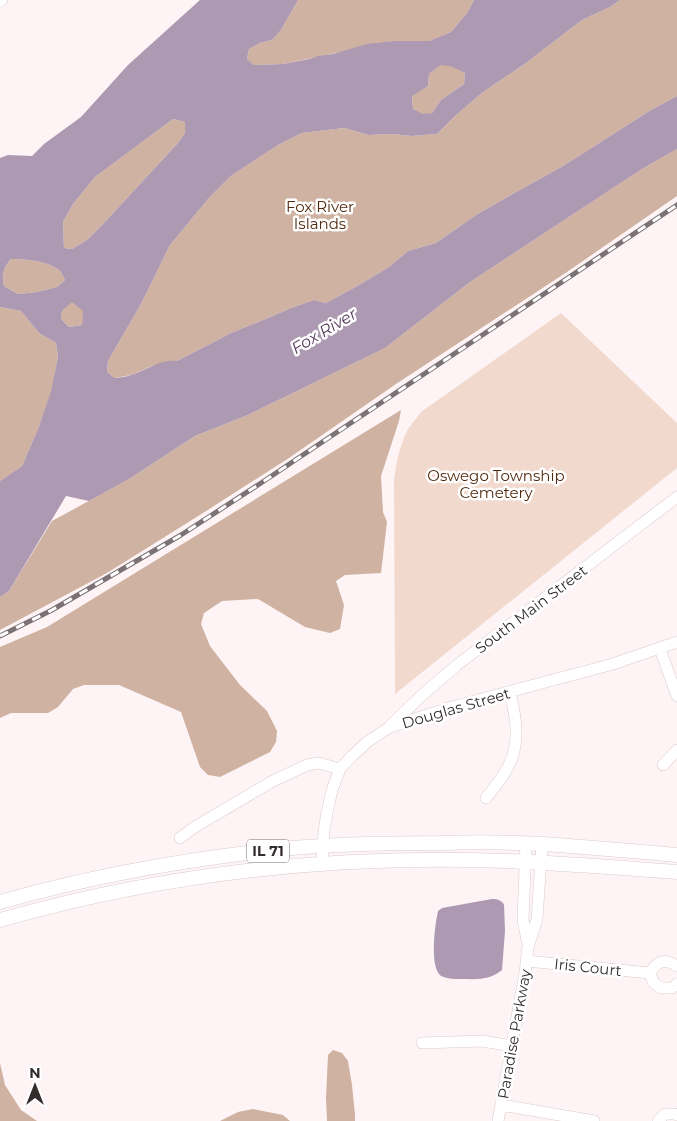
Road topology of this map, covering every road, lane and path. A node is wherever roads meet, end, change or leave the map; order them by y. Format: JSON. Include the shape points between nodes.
{"nodes":[{"id":1,"x":677,"y":497,"type":"edge"},
{"id":2,"x":677,"y":642,"type":"edge"},
{"id":3,"x":660,"y":649,"type":"junction"},
{"id":4,"x":510,"y":692,"type":"junction"},
{"id":5,"x":677,"y":696,"type":"edge"},
{"id":6,"x":390,"y":727,"type":"junction"},
{"id":7,"x":677,"y":750,"type":"edge"},
{"id":8,"x":664,"y":765,"type":"dead end"},
{"id":9,"x":340,"y":769,"type":"junction"},
{"id":10,"x":486,"y":798,"type":"dead end"},
{"id":11,"x":180,"y":838,"type":"dead end"},
{"id":12,"x":526,"y":843,"type":"junction"},
{"id":13,"x":542,"y":844,"type":"junction"},
{"id":14,"x":323,"y":846,"type":"junction"},
{"id":15,"x":677,"y":855,"type":"edge"},
{"id":16,"x":526,"y":861,"type":"junction"},
{"id":17,"x":540,"y":862,"type":"junction"},
{"id":18,"x":322,"y":864,"type":"junction"},
{"id":19,"x":677,"y":872,"type":"edge"},
{"id":20,"x":0,"y":902,"type":"edge"},
{"id":21,"x":0,"y":920,"type":"edge"},
{"id":22,"x":528,"y":947,"type":"junction"},
{"id":23,"x":527,"y":961,"type":"junction"},
{"id":24,"x":677,"y":966,"type":"edge"},
{"id":25,"x":650,"y":973,"type":"junction"},
{"id":26,"x":677,"y":984,"type":"edge"},
{"id":27,"x":422,"y":1043,"type":"dead end"},
{"id":28,"x":512,"y":1046,"type":"junction"},
{"id":29,"x":501,"y":1105,"type":"junction"},
{"id":30,"x":677,"y":1115,"type":"edge"},
{"id":31,"x":498,"y":1121,"type":"edge"},
{"id":32,"x":594,"y":1121,"type":"edge"},
{"id":33,"x":658,"y":1121,"type":"edge"}],
"edges":[{"from":1,"to":6,"type":"street","name":"South Main Street","via":[[457,665]]},
{"from":2,"to":3,"type":"street","name":"Douglas Street"},
{"from":3,"to":4,"type":"street","name":"Douglas Street"},
{"from":3,"to":5,"type":"street"},
{"from":4,"to":6,"type":"street","name":"Douglas Street"},
{"from":4,"to":10,"type":"street","via":[[516,724],[514,751],[504,774]]},
{"from":6,"to":9,"type":"street","name":"Douglas Street","via":[[367,742]]},
{"from":7,"to":8,"type":"street"},
{"from":9,"to":11,"type":"street","via":[[319,763],[307,765],[274,781]]},
{"from":9,"to":14,"type":"street","name":"Douglas Street","via":[[332,790]]},
{"from":12,"to":13,"type":"main road","number":"IL 71"},
{"from":12,"to":14,"type":"main road","number":"IL 71"},
{"from":12,"to":16,"type":"street","name":"Paradise Parkway"},
{"from":13,"to":15,"type":"main road","number":"IL 71"},
{"from":13,"to":17,"type":"street","name":"Paradise Parkway"},
{"from":14,"to":18,"type":"street","name":"Douglas Street"},
{"from":14,"to":20,"type":"main road","number":"IL 71","via":[[188,861],[96,878]]},
{"from":16,"to":17,"type":"main road","number":"IL 71"},
{"from":16,"to":18,"type":"main road","number":"IL 71"},
{"from":16,"to":22,"type":"street","name":"Paradise Parkway","via":[[523,920]]},
{"from":17,"to":19,"type":"main road","number":"IL 71"},
{"from":17,"to":22,"type":"street","name":"Paradise Parkway","via":[[536,919]]},
{"from":18,"to":21,"type":"main road","number":"IL 71","via":[[174,881],[42,908]]},
{"from":22,"to":23,"type":"street","name":"Paradise Parkway"},
{"from":23,"to":25,"type":"street","name":"Iris Court"},
{"from":23,"to":28,"type":"street","name":"Paradise Parkway"},
{"from":24,"to":25,"type":"street","via":[[662,962],[655,965]]},
{"from":25,"to":26,"type":"street","via":[[653,982],[661,988],[672,988]]},
{"from":27,"to":28,"type":"street","via":[[482,1041]]},
{"from":28,"to":29,"type":"street","name":"Paradise Parkway"},
{"from":29,"to":31,"type":"street","name":"Paradise Parkway"},
{"from":29,"to":32,"type":"street"},
{"from":30,"to":33,"type":"street","via":[[665,1114]]}]}
